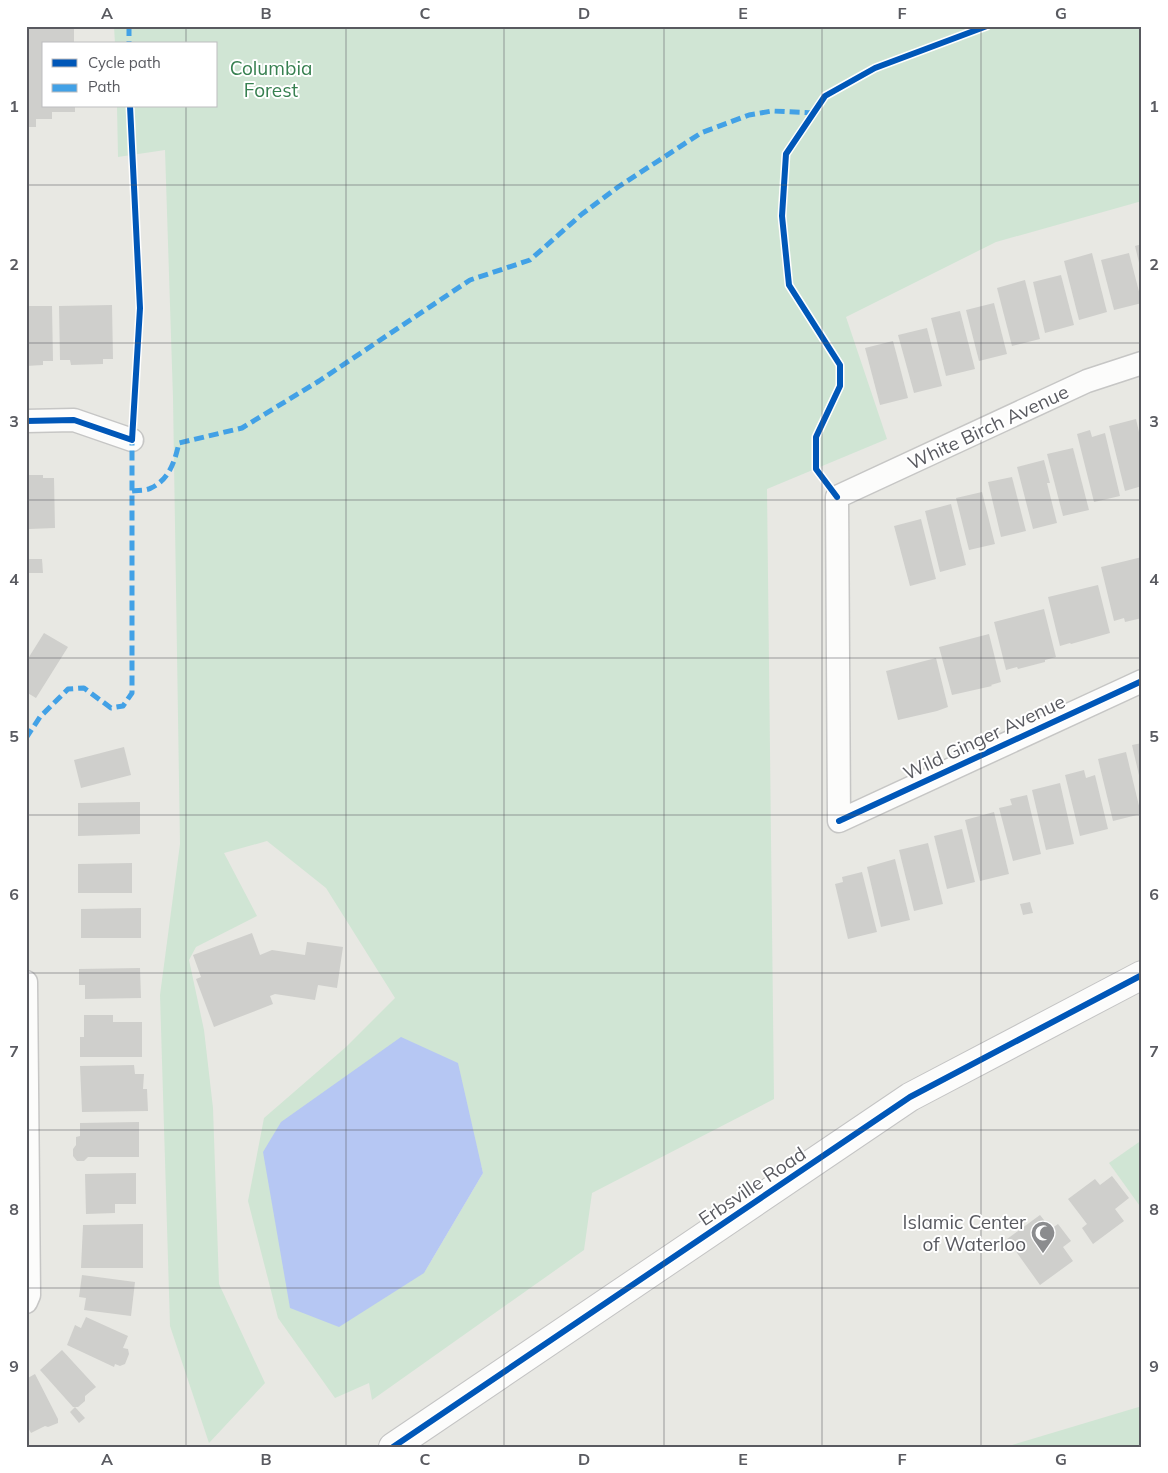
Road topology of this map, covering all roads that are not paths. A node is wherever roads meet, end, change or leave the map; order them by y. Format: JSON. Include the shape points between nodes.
{"nodes":[{"id":1,"x":1142,"y":363,"type":"edge"},
{"id":2,"x":26,"y":421,"type":"edge"},
{"id":3,"x":132,"y":440,"type":"dead end"},
{"id":4,"x":1142,"y":681,"type":"edge"},
{"id":5,"x":839,"y":821,"type":"joint"},
{"id":6,"x":1142,"y":975,"type":"edge"},
{"id":7,"x":26,"y":982,"type":"edge"},
{"id":8,"x":26,"y":1302,"type":"edge"},
{"id":9,"x":393,"y":1447,"type":"edge"}],
"edges":[{"from":1,"to":5,"type":"street","name":"White Birch Avenue","via":[[1087,381],[837,497]]},
{"from":2,"to":3,"type":"street","via":[[74,420]]},
{"from":4,"to":5,"type":"street","name":"Wild Ginger Avenue"},
{"from":6,"to":9,"type":"main road","name":"Erbsville Road","via":[[910,1097]]},
{"from":7,"to":8,"type":"street","via":[[30,1295]]}]}
